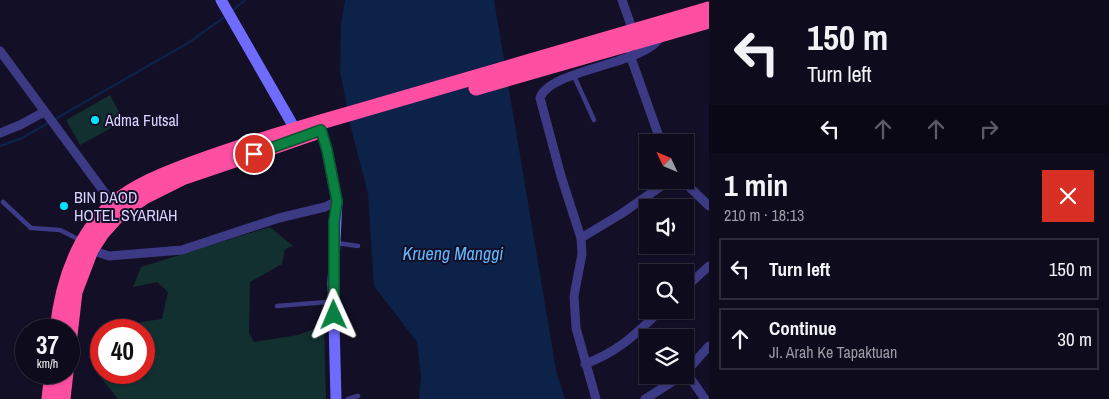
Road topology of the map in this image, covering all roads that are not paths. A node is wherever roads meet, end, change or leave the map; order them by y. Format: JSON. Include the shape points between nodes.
{"nodes":[{"id":1,"x":622,"y":0,"type":"edge"},
{"id":2,"x":224,"y":5,"type":"edge"},
{"id":3,"x":709,"y":9,"type":"edge"},
{"id":4,"x":709,"y":21,"type":"edge"},
{"id":5,"x":633,"y":31,"type":"junction"},
{"id":6,"x":660,"y":36,"type":"junction"},
{"id":7,"x":0,"y":50,"type":"edge"},
{"id":8,"x":630,"y":55,"type":"junction"},
{"id":9,"x":530,"y":67,"type":"junction"},
{"id":10,"x":574,"y":76,"type":"junction"},
{"id":11,"x":45,"y":114,"type":"junction"},
{"id":12,"x":594,"y":120,"type":"dead end"},
{"id":13,"x":316,"y":127,"type":"junction"},
{"id":14,"x":295,"y":129,"type":"junction"},
{"id":15,"x":0,"y":133,"type":"edge"},
{"id":16,"x":658,"y":134,"type":"edge"},
{"id":17,"x":657,"y":189,"type":"edge"},
{"id":18,"x":691,"y":189,"type":"edge"},
{"id":19,"x":337,"y":201,"type":"junction"},
{"id":20,"x":3,"y":202,"type":"dead end"},
{"id":21,"x":113,"y":204,"type":"junction"},
{"id":22,"x":709,"y":206,"type":"edge"},
{"id":23,"x":581,"y":238,"type":"junction"},
{"id":24,"x":339,"y":243,"type":"junction"},
{"id":25,"x":87,"y":246,"type":"junction"},
{"id":26,"x":358,"y":246,"type":"dead end"},
{"id":27,"x":709,"y":266,"type":"edge"},
{"id":28,"x":694,"y":280,"type":"edge"},
{"id":29,"x":330,"y":303,"type":"junction"},
{"id":30,"x":277,"y":306,"type":"dead end"},
{"id":31,"x":59,"y":319,"type":"edge"},
{"id":32,"x":72,"y":319,"type":"edge"},
{"id":33,"x":652,"y":319,"type":"edge"},
{"id":34,"x":709,"y":346,"type":"edge"},
{"id":35,"x":585,"y":364,"type":"junction"},
{"id":36,"x":694,"y":364,"type":"edge"},
{"id":37,"x":51,"y":384,"type":"edge"},
{"id":38,"x":65,"y":384,"type":"edge"},
{"id":39,"x":669,"y":384,"type":"edge"},
{"id":40,"x":693,"y":384,"type":"edge"},
{"id":41,"x":358,"y":396,"type":"dead end"},
{"id":42,"x":49,"y":399,"type":"edge"},
{"id":43,"x":63,"y":399,"type":"edge"},
{"id":44,"x":336,"y":399,"type":"edge"},
{"id":45,"x":348,"y":399,"type":"edge"},
{"id":46,"x":596,"y":399,"type":"edge"},
{"id":47,"x":645,"y":399,"type":"edge"},
{"id":48,"x":705,"y":399,"type":"edge"}],
"edges":[{"from":1,"to":5,"type":"street"},
{"from":2,"to":14,"type":"street"},
{"from":3,"to":5,"type":"highway"},
{"from":4,"to":6,"type":"highway"},
{"from":5,"to":9,"type":"highway"},
{"from":6,"to":8,"type":"street","via":[[652,46]]},
{"from":6,"to":9,"type":"highway"},
{"from":7,"to":11,"type":"street"},
{"from":8,"to":10,"type":"street"},
{"from":8,"to":16,"type":"street"},
{"from":9,"to":13,"type":"highway"},
{"from":10,"to":12,"type":"lane"},
{"from":10,"to":23,"type":"street","via":[[547,87],[540,98]]},
{"from":11,"to":15,"type":"street"},
{"from":11,"to":21,"type":"street"},
{"from":13,"to":14,"type":"highway"},
{"from":13,"to":19,"type":"street","via":[[327,150]]},
{"from":13,"to":25,"type":"highway","via":[[287,144],[161,187],[118,214]]},
{"from":14,"to":21,"type":"highway","via":[[171,172],[131,191]]},
{"from":17,"to":23,"type":"street"},
{"from":18,"to":22,"type":"street"},
{"from":19,"to":24,"type":"street"},
{"from":19,"to":25,"type":"street","via":[[182,250],[109,256]]},
{"from":20,"to":25,"type":"lane","via":[[31,228],[60,230]]},
{"from":21,"to":25,"type":"highway"},
{"from":23,"to":35,"type":"street","via":[[582,254],[574,296],[576,328]]},
{"from":24,"to":26,"type":"lane"},
{"from":24,"to":29,"type":"street"},
{"from":25,"to":31,"type":"highway","via":[[64,286]]},
{"from":25,"to":32,"type":"highway"},
{"from":27,"to":28,"type":"street"},
{"from":29,"to":30,"type":"lane"},
{"from":29,"to":44,"type":"street"},
{"from":33,"to":35,"type":"street","via":[[623,346]]},
{"from":34,"to":36,"type":"street"},
{"from":35,"to":46,"type":"street"},
{"from":37,"to":42,"type":"highway"},
{"from":38,"to":43,"type":"highway"},
{"from":39,"to":47,"type":"street"},
{"from":40,"to":48,"type":"street"},
{"from":41,"to":45,"type":"lane"}]}
